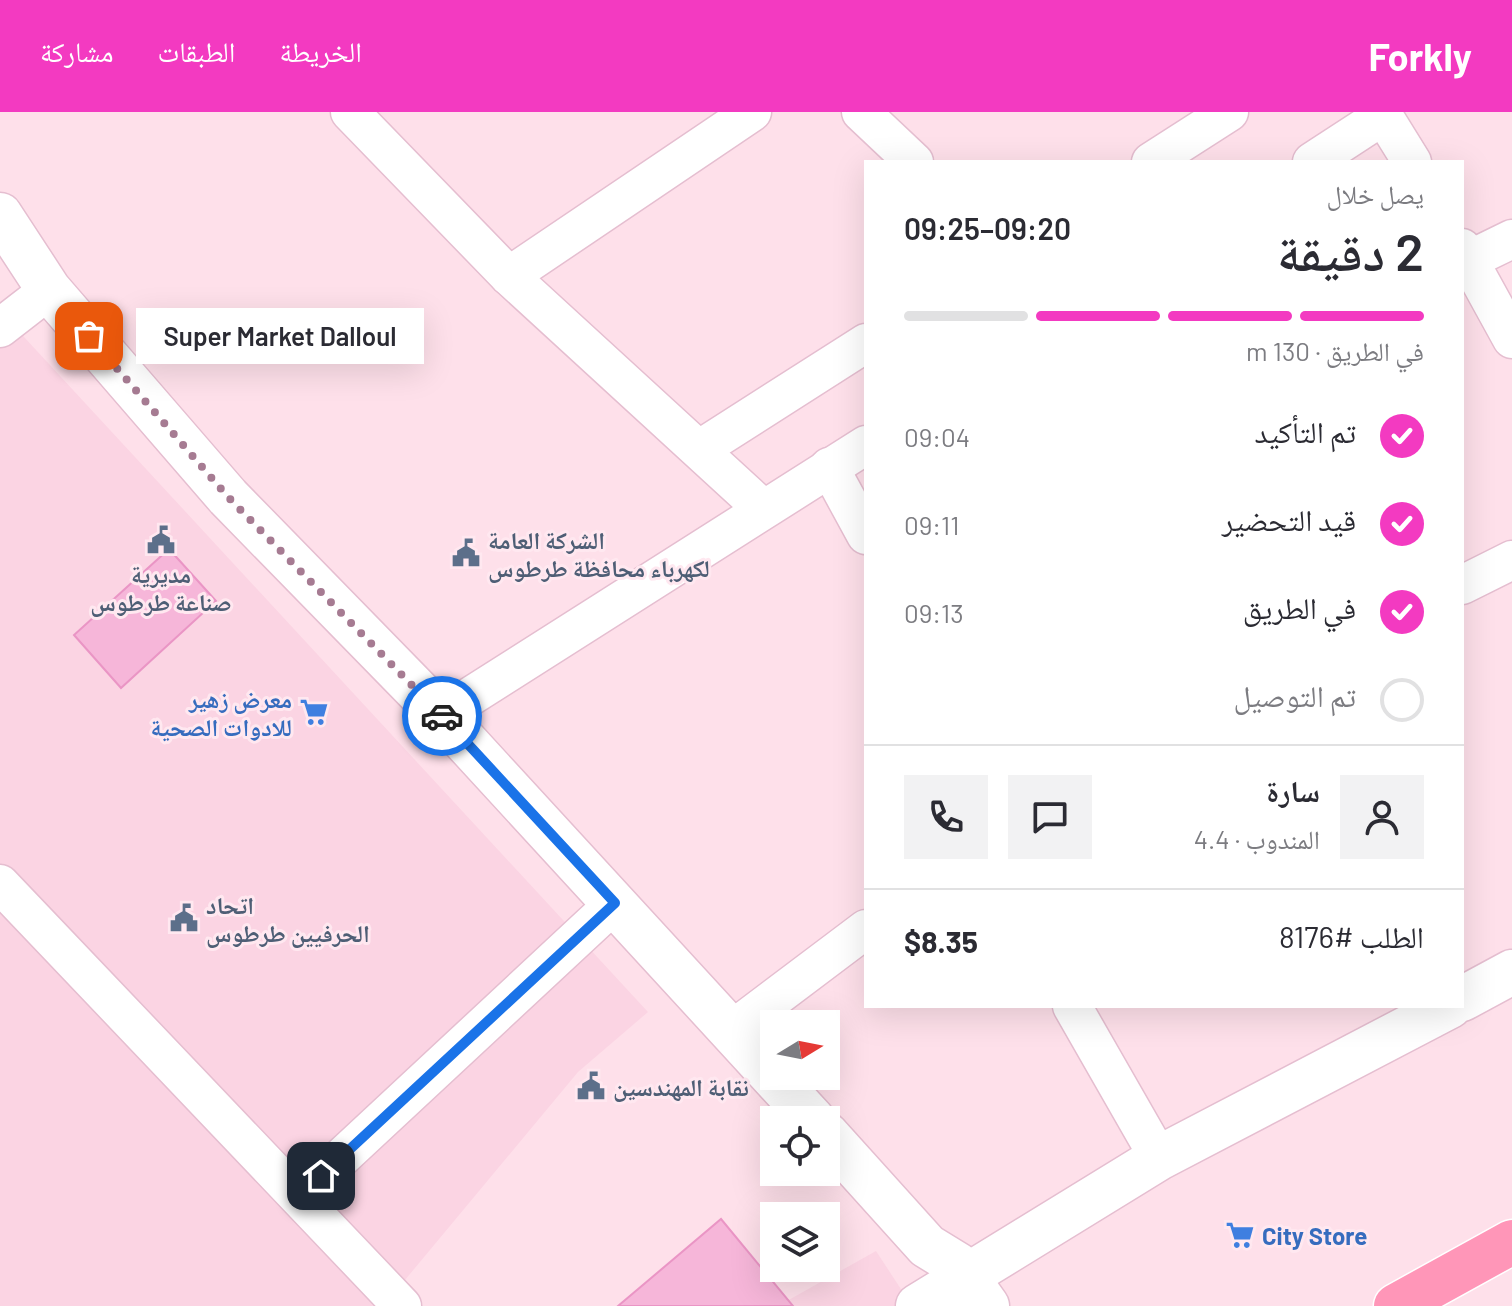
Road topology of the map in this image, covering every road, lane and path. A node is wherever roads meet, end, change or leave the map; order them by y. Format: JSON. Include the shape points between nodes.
{"nodes":[{"id":1,"x":350,"y":112,"type":"edge"},
{"id":2,"x":752,"y":112,"type":"edge"},
{"id":3,"x":861,"y":112,"type":"edge"},
{"id":4,"x":1229,"y":112,"type":"edge"},
{"id":5,"x":1383,"y":114,"type":"edge"},
{"id":6,"x":912,"y":160,"type":"edge"},
{"id":7,"x":1154,"y":160,"type":"edge"},
{"id":8,"x":1315,"y":160,"type":"edge"},
{"id":9,"x":1411,"y":160,"type":"edge"},
{"id":10,"x":0,"y":215,"type":"edge"},
{"id":11,"x":1512,"y":239,"type":"edge"},
{"id":12,"x":1466,"y":254,"type":"edge"},
{"id":13,"x":509,"y":276,"type":"junction"},
{"id":14,"x":49,"y":290,"type":"junction"},
{"id":15,"x":0,"y":328,"type":"edge"},
{"id":16,"x":1512,"y":339,"type":"edge"},
{"id":17,"x":864,"y":344,"type":"edge"},
{"id":18,"x":864,"y":446,"type":"edge"},
{"id":19,"x":700,"y":449,"type":"junction"},
{"id":20,"x":829,"y":467,"type":"junction"},
{"id":21,"x":762,"y":508,"type":"junction"},
{"id":22,"x":864,"y":531,"type":"edge"},
{"id":23,"x":1512,"y":560,"type":"edge"},
{"id":24,"x":1464,"y":584,"type":"edge"},
{"id":25,"x":441,"y":715,"type":"junction"},
{"id":26,"x":0,"y":884,"type":"edge"},
{"id":27,"x":615,"y":903,"type":"junction"},
{"id":28,"x":864,"y":931,"type":"edge"},
{"id":29,"x":1512,"y":972,"type":"edge"},
{"id":30,"x":1464,"y":998,"type":"edge"},
{"id":31,"x":1073,"y":1008,"type":"edge"},
{"id":32,"x":1427,"y":1012,"type":"edge"},
{"id":33,"x":732,"y":1030,"type":"junction"},
{"id":34,"x":800,"y":1106,"type":"edge"},
{"id":35,"x":840,"y":1150,"type":"edge"},
{"id":36,"x":1159,"y":1158,"type":"junction"},
{"id":37,"x":299,"y":1197,"type":"junction"},
{"id":38,"x":1512,"y":1242,"type":"edge"},
{"id":39,"x":951,"y":1298,"type":"edge"},
{"id":40,"x":402,"y":1306,"type":"edge"},
{"id":41,"x":1396,"y":1306,"type":"edge"}],
"edges":[{"from":1,"to":13,"type":"street"},
{"from":2,"to":13,"type":"street"},
{"from":3,"to":6,"type":"street"},
{"from":4,"to":7,"type":"street"},
{"from":5,"to":8,"type":"street"},
{"from":5,"to":9,"type":"street"},
{"from":10,"to":14,"type":"street"},
{"from":11,"to":12,"type":"street"},
{"from":12,"to":16,"type":"street"},
{"from":13,"to":19,"type":"street"},
{"from":14,"to":15,"type":"street"},
{"from":14,"to":25,"type":"street","via":[[228,497]]},
{"from":17,"to":19,"type":"street"},
{"from":18,"to":20,"type":"street"},
{"from":19,"to":21,"type":"street"},
{"from":20,"to":21,"type":"street"},
{"from":20,"to":22,"type":"street"},
{"from":21,"to":25,"type":"street"},
{"from":23,"to":24,"type":"street"},
{"from":25,"to":27,"type":"street"},
{"from":26,"to":37,"type":"street"},
{"from":27,"to":33,"type":"street"},
{"from":27,"to":37,"type":"street"},
{"from":28,"to":33,"type":"street"},
{"from":29,"to":30,"type":"street"},
{"from":31,"to":36,"type":"street"},
{"from":32,"to":36,"type":"street"},
{"from":33,"to":34,"type":"street"},
{"from":35,"to":39,"type":"street","via":[[927,1246],[945,1254]]},
{"from":36,"to":39,"type":"street"},
{"from":37,"to":40,"type":"street"},
{"from":38,"to":41,"type":"main road"}]}
